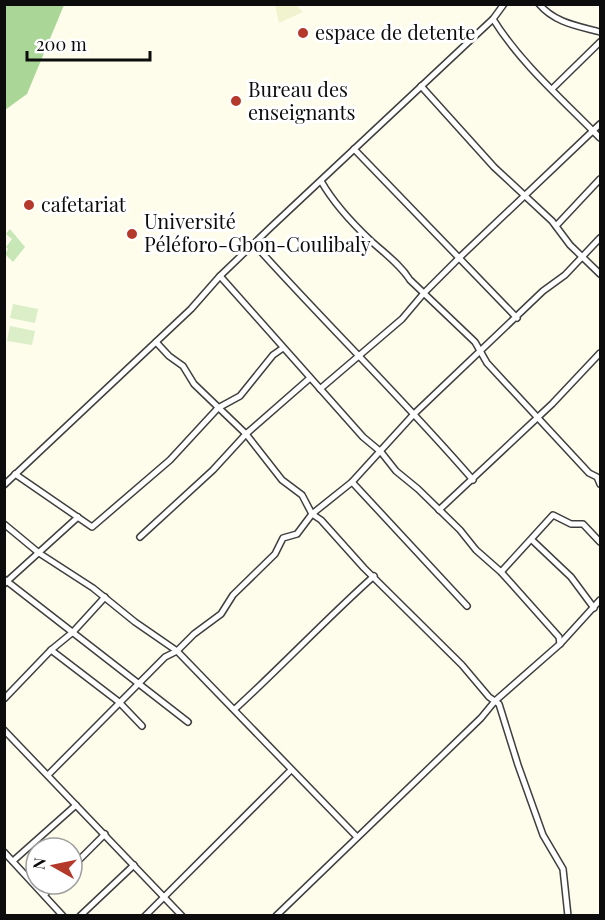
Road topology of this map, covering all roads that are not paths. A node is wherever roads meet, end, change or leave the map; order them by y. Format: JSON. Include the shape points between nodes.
{"nodes":[{"id":1,"x":504,"y":4,"type":"edge"},
{"id":2,"x":539,"y":4,"type":"edge"},
{"id":3,"x":493,"y":19,"type":"junction"},
{"id":4,"x":600,"y":32,"type":"edge"},
{"id":5,"x":600,"y":42,"type":"edge"},
{"id":6,"x":421,"y":86,"type":"junction"},
{"id":7,"x":552,"y":89,"type":"junction"},
{"id":8,"x":600,"y":124,"type":"edge"},
{"id":9,"x":593,"y":131,"type":"junction"},
{"id":10,"x":600,"y":138,"type":"edge"},
{"id":11,"x":354,"y":149,"type":"junction"},
{"id":12,"x":600,"y":179,"type":"edge"},
{"id":13,"x":321,"y":181,"type":"junction"},
{"id":14,"x":525,"y":195,"type":"junction"},
{"id":15,"x":556,"y":226,"type":"junction"},
{"id":16,"x":600,"y":238,"type":"edge"},
{"id":17,"x":254,"y":244,"type":"junction"},
{"id":18,"x":582,"y":256,"type":"junction"},
{"id":19,"x":459,"y":258,"type":"junction"},
{"id":20,"x":600,"y":274,"type":"edge"},
{"id":21,"x":220,"y":276,"type":"junction"},
{"id":22,"x":424,"y":293,"type":"junction"},
{"id":23,"x":517,"y":318,"type":"junction"},
{"id":24,"x":156,"y":342,"type":"junction"},
{"id":25,"x":283,"y":348,"type":"junction"},
{"id":26,"x":482,"y":352,"type":"junction"},
{"id":27,"x":600,"y":353,"type":"edge"},
{"id":28,"x":358,"y":357,"type":"junction"},
{"id":29,"x":310,"y":378,"type":"junction"},
{"id":30,"x":320,"y":389,"type":"junction"},
{"id":31,"x":218,"y":408,"type":"junction"},
{"id":32,"x":414,"y":414,"type":"junction"},
{"id":33,"x":537,"y":417,"type":"junction"},
{"id":34,"x":246,"y":434,"type":"junction"},
{"id":35,"x":381,"y":452,"type":"junction"},
{"id":36,"x":15,"y":474,"type":"junction"},
{"id":37,"x":598,"y":475,"type":"edge"},
{"id":38,"x":473,"y":480,"type":"junction"},
{"id":39,"x":352,"y":482,"type":"junction"},
{"id":40,"x":600,"y":484,"type":"edge"},
{"id":41,"x":4,"y":485,"type":"edge"},
{"id":42,"x":439,"y":510,"type":"junction"},
{"id":43,"x":312,"y":514,"type":"junction"},
{"id":44,"x":78,"y":518,"type":"junction"},
{"id":45,"x":4,"y":524,"type":"edge"},
{"id":46,"x":140,"y":537,"type":"dead end"},
{"id":47,"x":532,"y":540,"type":"junction"},
{"id":48,"x":600,"y":542,"type":"edge"},
{"id":49,"x":39,"y":553,"type":"junction"},
{"id":50,"x":501,"y":572,"type":"junction"},
{"id":51,"x":374,"y":576,"type":"junction"},
{"id":52,"x":5,"y":581,"type":"edge"},
{"id":53,"x":105,"y":597,"type":"junction"},
{"id":54,"x":600,"y":600,"type":"edge"},
{"id":55,"x":467,"y":606,"type":"dead end"},
{"id":56,"x":594,"y":608,"type":"junction"},
{"id":57,"x":73,"y":632,"type":"junction"},
{"id":58,"x":560,"y":644,"type":"junction"},
{"id":59,"x":51,"y":650,"type":"junction"},
{"id":60,"x":177,"y":651,"type":"junction"},
{"id":61,"x":138,"y":683,"type":"junction"},
{"id":62,"x":4,"y":699,"type":"edge"},
{"id":63,"x":495,"y":701,"type":"junction"},
{"id":64,"x":119,"y":702,"type":"junction"},
{"id":65,"x":235,"y":709,"type":"junction"},
{"id":66,"x":188,"y":722,"type":"dead end"},
{"id":67,"x":142,"y":726,"type":"dead end"},
{"id":68,"x":4,"y":730,"type":"edge"},
{"id":69,"x":291,"y":770,"type":"junction"},
{"id":70,"x":48,"y":775,"type":"junction"},
{"id":71,"x":76,"y":805,"type":"junction"},
{"id":72,"x":105,"y":834,"type":"junction"},
{"id":73,"x":357,"y":837,"type":"junction"},
{"id":74,"x":4,"y":852,"type":"edge"},
{"id":75,"x":84,"y":855,"type":"edge"},
{"id":76,"x":13,"y":861,"type":"junction"},
{"id":77,"x":134,"y":865,"type":"junction"},
{"id":78,"x":24,"y":873,"type":"edge"},
{"id":79,"x":45,"y":896,"type":"edge"},
{"id":80,"x":164,"y":896,"type":"junction"},
{"id":81,"x":63,"y":915,"type":"edge"},
{"id":82,"x":80,"y":915,"type":"edge"},
{"id":83,"x":145,"y":915,"type":"edge"},
{"id":84,"x":182,"y":915,"type":"edge"},
{"id":85,"x":276,"y":915,"type":"edge"},
{"id":86,"x":568,"y":915,"type":"edge"}],
"edges":[{"from":1,"to":3,"type":"street"},
{"from":2,"to":4,"type":"street","via":[[560,21]]},
{"from":3,"to":6,"type":"street"},
{"from":3,"to":7,"type":"street"},
{"from":5,"to":7,"type":"street"},
{"from":6,"to":11,"type":"street"},
{"from":6,"to":14,"type":"street","via":[[494,167]]},
{"from":7,"to":9,"type":"street"},
{"from":8,"to":9,"type":"street"},
{"from":9,"to":10,"type":"street"},
{"from":9,"to":14,"type":"street"},
{"from":11,"to":13,"type":"street"},
{"from":11,"to":19,"type":"street"},
{"from":12,"to":15,"type":"street"},
{"from":13,"to":17,"type":"street"},
{"from":13,"to":22,"type":"street","via":[[368,238]]},
{"from":14,"to":15,"type":"street"},
{"from":14,"to":19,"type":"street"},
{"from":15,"to":18,"type":"street"},
{"from":16,"to":18,"type":"street"},
{"from":17,"to":21,"type":"street"},
{"from":17,"to":28,"type":"street"},
{"from":18,"to":20,"type":"street"},
{"from":18,"to":23,"type":"street"},
{"from":19,"to":22,"type":"street"},
{"from":19,"to":23,"type":"street"},
{"from":21,"to":24,"type":"street"},
{"from":21,"to":25,"type":"street"},
{"from":22,"to":26,"type":"street"},
{"from":22,"to":28,"type":"street","via":[[402,319]]},
{"from":23,"to":26,"type":"street"},
{"from":24,"to":31,"type":"street","via":[[183,366],[194,384]]},
{"from":24,"to":36,"type":"street"},
{"from":25,"to":29,"type":"street"},
{"from":25,"to":31,"type":"street","via":[[240,396]]},
{"from":26,"to":32,"type":"street"},
{"from":26,"to":33,"type":"street","via":[[487,363]]},
{"from":27,"to":33,"type":"street"},
{"from":28,"to":30,"type":"street"},
{"from":28,"to":32,"type":"street"},
{"from":29,"to":30,"type":"street"},
{"from":29,"to":34,"type":"street"},
{"from":30,"to":35,"type":"street"},
{"from":31,"to":34,"type":"street"},
{"from":31,"to":44,"type":"street","via":[[170,460],[92,526]]},
{"from":32,"to":35,"type":"street"},
{"from":32,"to":38,"type":"street"},
{"from":33,"to":37,"type":"street","via":[[589,472]]},
{"from":33,"to":38,"type":"street"},
{"from":34,"to":43,"type":"street","via":[[282,480],[302,495]]},
{"from":34,"to":46,"type":"street"},
{"from":35,"to":39,"type":"street"},
{"from":35,"to":42,"type":"street"},
{"from":36,"to":41,"type":"street"},
{"from":36,"to":44,"type":"street"},
{"from":37,"to":40,"type":"street"},
{"from":38,"to":42,"type":"street"},
{"from":39,"to":43,"type":"street"},
{"from":39,"to":55,"type":"street"},
{"from":42,"to":50,"type":"street"},
{"from":43,"to":51,"type":"street"},
{"from":43,"to":60,"type":"street","via":[[297,534],[283,538],[275,554],[233,595],[221,614]]},
{"from":44,"to":49,"type":"street"},
{"from":45,"to":49,"type":"street"},
{"from":47,"to":48,"type":"street","via":[[553,515],[571,524],[583,524]]},
{"from":47,"to":50,"type":"street"},
{"from":47,"to":56,"type":"street","via":[[571,577]]},
{"from":49,"to":52,"type":"street"},
{"from":49,"to":53,"type":"street"},
{"from":50,"to":58,"type":"street","via":[[559,637]]},
{"from":51,"to":63,"type":"street"},
{"from":51,"to":65,"type":"street"},
{"from":52,"to":57,"type":"street"},
{"from":53,"to":57,"type":"street"},
{"from":53,"to":60,"type":"street"},
{"from":54,"to":56,"type":"street"},
{"from":56,"to":58,"type":"street"},
{"from":57,"to":59,"type":"street"},
{"from":57,"to":61,"type":"street"},
{"from":58,"to":63,"type":"street"},
{"from":59,"to":62,"type":"street"},
{"from":59,"to":64,"type":"street"},
{"from":60,"to":61,"type":"street"},
{"from":60,"to":65,"type":"street"},
{"from":61,"to":64,"type":"street"},
{"from":61,"to":66,"type":"street"},
{"from":63,"to":73,"type":"street"},
{"from":63,"to":86,"type":"street","via":[[543,835],[562,868]]},
{"from":64,"to":67,"type":"street"},
{"from":64,"to":70,"type":"street"},
{"from":65,"to":69,"type":"street"},
{"from":68,"to":70,"type":"street"},
{"from":69,"to":73,"type":"street"},
{"from":69,"to":80,"type":"street"},
{"from":70,"to":71,"type":"street"},
{"from":71,"to":72,"type":"street"},
{"from":71,"to":76,"type":"street"},
{"from":72,"to":75,"type":"street"},
{"from":72,"to":77,"type":"street"},
{"from":73,"to":85,"type":"street"},
{"from":74,"to":76,"type":"street"},
{"from":76,"to":78,"type":"street"},
{"from":77,"to":80,"type":"street"},
{"from":77,"to":82,"type":"street"},
{"from":79,"to":81,"type":"street"},
{"from":80,"to":83,"type":"street"},
{"from":80,"to":84,"type":"street"}]}
